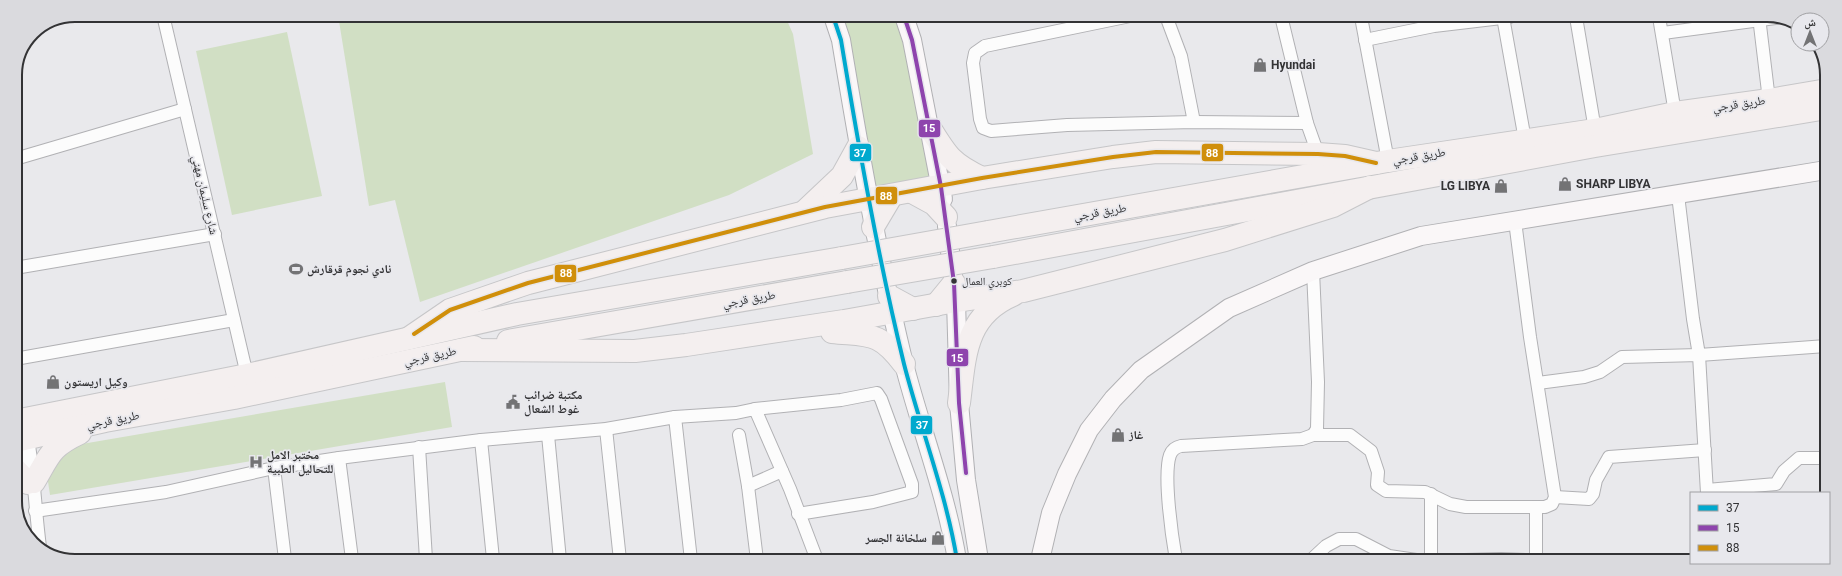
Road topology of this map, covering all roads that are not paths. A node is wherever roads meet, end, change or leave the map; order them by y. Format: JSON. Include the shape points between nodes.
{"nodes":[{"id":1,"x":165,"y":22,"type":"edge"},
{"id":2,"x":835,"y":22,"type":"edge"},
{"id":3,"x":906,"y":22,"type":"edge"},
{"id":4,"x":1101,"y":22,"type":"edge"},
{"id":5,"x":1168,"y":22,"type":"edge"},
{"id":6,"x":1282,"y":22,"type":"edge"},
{"id":7,"x":1362,"y":22,"type":"edge"},
{"id":8,"x":1466,"y":22,"type":"edge"},
{"id":9,"x":1506,"y":22,"type":"edge"},
{"id":10,"x":1577,"y":22,"type":"edge"},
{"id":11,"x":1660,"y":22,"type":"edge"},
{"id":12,"x":1738,"y":22,"type":"edge"},
{"id":13,"x":1759,"y":22,"type":"edge"},
{"id":14,"x":1663,"y":33,"type":"junction"},
{"id":15,"x":1365,"y":40,"type":"junction"},
{"id":16,"x":1820,"y":91,"type":"edge"},
{"id":17,"x":1769,"y":100,"type":"junction"},
{"id":18,"x":185,"y":109,"type":"junction"},
{"id":19,"x":1820,"y":109,"type":"edge"},
{"id":20,"x":1675,"y":113,"type":"junction"},
{"id":21,"x":1194,"y":122,"type":"junction"},
{"id":22,"x":1307,"y":123,"type":"junction"},
{"id":23,"x":930,"y":128,"type":"junction"},
{"id":24,"x":1595,"y":130,"type":"junction"},
{"id":25,"x":1524,"y":140,"type":"junction"},
{"id":26,"x":858,"y":147,"type":"junction"},
{"id":27,"x":1318,"y":154,"type":"junction"},
{"id":28,"x":22,"y":157,"type":"edge"},
{"id":29,"x":1382,"y":162,"type":"junction"},
{"id":30,"x":1820,"y":171,"type":"edge"},
{"id":31,"x":982,"y":178,"type":"junction"},
{"id":32,"x":941,"y":187,"type":"junction"},
{"id":33,"x":1370,"y":187,"type":"junction"},
{"id":34,"x":902,"y":194,"type":"junction"},
{"id":35,"x":1678,"y":195,"type":"junction"},
{"id":36,"x":869,"y":199,"type":"junction"},
{"id":37,"x":804,"y":212,"type":"junction"},
{"id":38,"x":946,"y":217,"type":"junction"},
{"id":39,"x":1515,"y":222,"type":"junction"},
{"id":40,"x":874,"y":227,"type":"junction"},
{"id":41,"x":215,"y":234,"type":"junction"},
{"id":42,"x":22,"y":267,"type":"edge"},
{"id":43,"x":1313,"y":271,"type":"junction"},
{"id":44,"x":1023,"y":291,"type":"junction"},
{"id":45,"x":949,"y":296,"type":"junction"},
{"id":46,"x":898,"y":306,"type":"junction"},
{"id":47,"x":234,"y":320,"type":"junction"},
{"id":48,"x":817,"y":325,"type":"junction"},
{"id":49,"x":409,"y":338,"type":"junction"},
{"id":50,"x":1820,"y":346,"type":"edge"},
{"id":51,"x":461,"y":350,"type":"junction"},
{"id":52,"x":1699,"y":355,"type":"junction"},
{"id":53,"x":22,"y":358,"type":"edge"},
{"id":54,"x":904,"y":364,"type":"junction"},
{"id":55,"x":247,"y":375,"type":"junction"},
{"id":56,"x":1538,"y":383,"type":"junction"},
{"id":57,"x":959,"y":403,"type":"junction"},
{"id":58,"x":755,"y":409,"type":"junction"},
{"id":59,"x":675,"y":417,"type":"junction"},
{"id":60,"x":104,"y":421,"type":"junction"},
{"id":61,"x":22,"y":429,"type":"edge"},
{"id":62,"x":606,"y":429,"type":"junction"},
{"id":63,"x":22,"y":430,"type":"edge"},
{"id":64,"x":548,"y":435,"type":"junction"},
{"id":65,"x":739,"y":435,"type":"dead end"},
{"id":66,"x":1313,"y":435,"type":"junction"},
{"id":67,"x":481,"y":440,"type":"junction"},
{"id":68,"x":22,"y":447,"type":"edge"},
{"id":69,"x":419,"y":448,"type":"junction"},
{"id":70,"x":1705,"y":450,"type":"junction"},
{"id":71,"x":339,"y":458,"type":"junction"},
{"id":72,"x":1820,"y":458,"type":"edge"},
{"id":73,"x":274,"y":468,"type":"junction"},
{"id":74,"x":782,"y":471,"type":"junction"},
{"id":75,"x":28,"y":481,"type":"edge"},
{"id":76,"x":748,"y":486,"type":"junction"},
{"id":77,"x":1707,"y":491,"type":"edge"},
{"id":78,"x":1431,"y":494,"type":"junction"},
{"id":79,"x":1555,"y":497,"type":"junction"},
{"id":80,"x":1536,"y":507,"type":"junction"},
{"id":81,"x":35,"y":511,"type":"junction"},
{"id":82,"x":798,"y":514,"type":"junction"},
{"id":83,"x":36,"y":537,"type":"edge"},
{"id":84,"x":284,"y":554,"type":"edge"},
{"id":85,"x":351,"y":554,"type":"edge"},
{"id":86,"x":426,"y":554,"type":"edge"},
{"id":87,"x":492,"y":554,"type":"edge"},
{"id":88,"x":559,"y":554,"type":"edge"},
{"id":89,"x":619,"y":554,"type":"edge"},
{"id":90,"x":690,"y":554,"type":"edge"},
{"id":91,"x":757,"y":554,"type":"edge"},
{"id":92,"x":815,"y":554,"type":"edge"},
{"id":93,"x":955,"y":554,"type":"edge"},
{"id":94,"x":977,"y":554,"type":"edge"},
{"id":95,"x":1041,"y":554,"type":"edge"},
{"id":96,"x":1175,"y":554,"type":"edge"},
{"id":97,"x":1317,"y":554,"type":"edge"},
{"id":98,"x":1385,"y":554,"type":"edge"},
{"id":99,"x":1430,"y":554,"type":"edge"},
{"id":100,"x":1536,"y":554,"type":"edge"}],
"edges":[{"from":1,"to":18,"type":"street","name":"شارع سليمان مهني"},
{"from":2,"to":26,"type":"main road","via":[[841,40]]},
{"from":3,"to":23,"type":"main road"},
{"from":4,"to":21,"type":"street","via":[[985,46],[975,53],[973,63],[983,128],[991,131],[1067,125]]},
{"from":5,"to":21,"type":"street","via":[[1181,56]]},
{"from":6,"to":22,"type":"street"},
{"from":7,"to":15,"type":"street"},
{"from":8,"to":15,"type":"street"},
{"from":9,"to":25,"type":"street"},
{"from":10,"to":24,"type":"street"},
{"from":11,"to":14,"type":"street"},
{"from":12,"to":14,"type":"street"},
{"from":13,"to":17,"type":"street"},
{"from":14,"to":20,"type":"street"},
{"from":15,"to":29,"type":"street"},
{"from":16,"to":17,"type":"highway","name":"طريق قرجي"},
{"from":17,"to":20,"type":"highway","name":"طريق قرجي"},
{"from":18,"to":28,"type":"street"},
{"from":18,"to":41,"type":"street","name":"شارع سليمان مهني"},
{"from":19,"to":33,"type":"highway","name":"طريق قرجي","via":[[1595,146]]},
{"from":20,"to":24,"type":"highway","name":"طريق قرجي"},
{"from":21,"to":22,"type":"street"},
{"from":22,"to":27,"type":"street"},
{"from":23,"to":31,"type":"highway","via":[[946,155],[957,165]]},
{"from":23,"to":32,"type":"main road"},
{"from":24,"to":25,"type":"highway","name":"طريق قرجي"},
{"from":25,"to":29,"type":"highway","name":"طريق قرجي"},
{"from":26,"to":36,"type":"main road"},
{"from":26,"to":37,"type":"highway","via":[[842,176]]},
{"from":27,"to":29,"type":"highway"},
{"from":27,"to":31,"type":"highway","via":[[1156,152]]},
{"from":29,"to":49,"type":"highway","name":"طريق قرجي","bridge":true,"via":[[568,305]]},
{"from":30,"to":35,"type":"main road"},
{"from":31,"to":32,"type":"highway"},
{"from":32,"to":34,"type":"highway"},
{"from":32,"to":38,"type":"main road"},
{"from":33,"to":44,"type":"highway","via":[[1333,206],[1225,240]]},
{"from":33,"to":51,"type":"highway","name":"طريق قرجي","bridge":true,"via":[[993,257]]},
{"from":34,"to":36,"type":"highway"},
{"from":34,"to":38,"type":"highway","via":[[934,204]]},
{"from":34,"to":40,"type":"highway"},
{"from":35,"to":39,"type":"main road"},
{"from":35,"to":52,"type":"street","via":[[1692,319]]},
{"from":36,"to":37,"type":"highway"},
{"from":36,"to":40,"type":"main road"},
{"from":37,"to":49,"type":"highway","via":[[528,284],[450,310]]},
{"from":38,"to":45,"type":"main road"},
{"from":39,"to":43,"type":"main road","via":[[1421,236]]},
{"from":39,"to":56,"type":"street"},
{"from":40,"to":46,"type":"main road"},
{"from":41,"to":42,"type":"street"},
{"from":41,"to":47,"type":"street","name":"شارع سليمان مهني"},
{"from":43,"to":66,"type":"street","via":[[1318,382],[1317,429]]},
{"from":43,"to":95,"type":"main road","via":[[1229,308],[1141,370],[1113,399],[1089,430],[1067,474],[1051,513]]},
{"from":44,"to":45,"type":"highway"},
{"from":44,"to":57,"type":"highway","via":[[1004,299],[982,316],[976,325],[966,351]]},
{"from":45,"to":46,"type":"highway"},
{"from":45,"to":57,"type":"main road"},
{"from":46,"to":48,"type":"highway"},
{"from":46,"to":54,"type":"main road"},
{"from":47,"to":53,"type":"street"},
{"from":47,"to":55,"type":"street","name":"شارع سليمان مهني"},
{"from":48,"to":51,"type":"highway","via":[[686,346],[635,351]]},
{"from":48,"to":54,"type":"highway","via":[[826,332],[871,335],[895,352]]},
{"from":49,"to":55,"type":"highway","name":"طريق قرجي"},
{"from":50,"to":52,"type":"street"},
{"from":51,"to":60,"type":"highway","name":"طريق قرجي","via":[[227,400]]},
{"from":52,"to":56,"type":"street","via":[[1622,357],[1600,372],[1584,377]]},
{"from":52,"to":70,"type":"street"},
{"from":54,"to":93,"type":"main road","via":[[941,492]]},
{"from":55,"to":61,"type":"highway","name":"طريق قرجي"},
{"from":56,"to":79,"type":"street"},
{"from":57,"to":94,"type":"main road","via":[[966,480]]},
{"from":58,"to":59,"type":"street","via":[[736,413]]},
{"from":58,"to":74,"type":"street"},
{"from":58,"to":82,"type":"street","via":[[876,394],[881,400],[912,484],[912,492],[873,502]]},
{"from":59,"to":62,"type":"street"},
{"from":59,"to":90,"type":"street"},
{"from":60,"to":63,"type":"highway","name":"طريق قرجي"},
{"from":60,"to":75,"type":"highway","via":[[60,443]]},
{"from":62,"to":64,"type":"street"},
{"from":62,"to":89,"type":"street"},
{"from":64,"to":67,"type":"street"},
{"from":64,"to":88,"type":"street"},
{"from":65,"to":76,"type":"street"},
{"from":66,"to":78,"type":"street","via":[[1350,435],[1371,451],[1378,472],[1377,485],[1386,490]]},
{"from":66,"to":96,"type":"street","via":[[1302,439],[1181,446],[1174,450],[1169,457],[1168,474]]},
{"from":67,"to":69,"type":"street"},
{"from":67,"to":87,"type":"street"},
{"from":68,"to":75,"type":"street"},
{"from":69,"to":71,"type":"street"},
{"from":69,"to":86,"type":"street"},
{"from":70,"to":77,"type":"street"},
{"from":70,"to":79,"type":"street","via":[[1609,457],[1589,499]]},
{"from":71,"to":73,"type":"street"},
{"from":71,"to":85,"type":"street"},
{"from":72,"to":77,"type":"street","via":[[1799,458],[1784,471],[1776,484]]},
{"from":73,"to":81,"type":"street","via":[[166,492]]},
{"from":73,"to":84,"type":"street"},
{"from":74,"to":76,"type":"street"},
{"from":74,"to":82,"type":"street"},
{"from":75,"to":81,"type":"street"},
{"from":76,"to":91,"type":"street"},
{"from":78,"to":80,"type":"street","via":[[1450,504],[1466,507]]},
{"from":78,"to":99,"type":"street"},
{"from":79,"to":80,"type":"street","via":[[1552,504]]},
{"from":80,"to":100,"type":"street"},
{"from":81,"to":83,"type":"street"},
{"from":82,"to":92,"type":"street"},
{"from":97,"to":98,"type":"street","via":[[1339,538],[1356,539]]}]}
